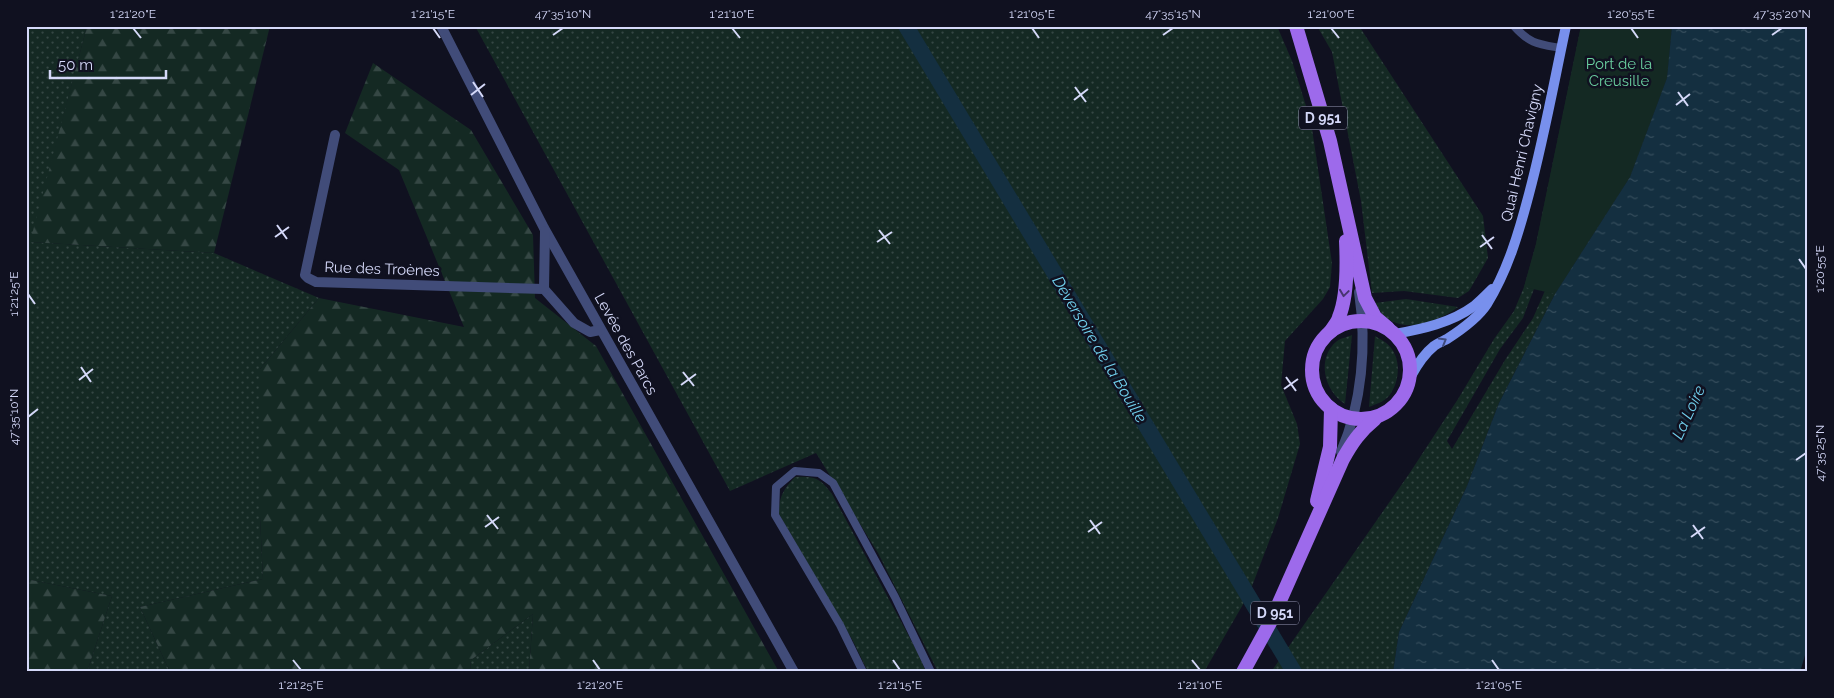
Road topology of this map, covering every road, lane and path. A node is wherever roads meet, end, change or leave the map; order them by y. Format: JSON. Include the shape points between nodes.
{"nodes":[{"id":1,"x":441,"y":26,"type":"edge"},
{"id":2,"x":1296,"y":26,"type":"edge"},
{"id":3,"x":1514,"y":26,"type":"edge"},
{"id":4,"x":1566,"y":26,"type":"edge"},
{"id":5,"x":1561,"y":48,"type":"junction"},
{"id":6,"x":335,"y":135,"type":"dead end"},
{"id":7,"x":1346,"y":210,"type":"junction"},
{"id":8,"x":545,"y":230,"type":"junction"},
{"id":9,"x":1498,"y":284,"type":"junction"},
{"id":10,"x":544,"y":289,"type":"junction"},
{"id":11,"x":1362,"y":321,"type":"junction"},
{"id":12,"x":600,"y":330,"type":"junction"},
{"id":13,"x":1391,"y":331,"type":"junction"},
{"id":14,"x":1330,"y":332,"type":"junction"},
{"id":15,"x":1411,"y":376,"type":"junction"},
{"id":16,"x":1331,"y":409,"type":"junction"},
{"id":17,"x":1377,"y":417,"type":"junction"},
{"id":18,"x":1354,"y":418,"type":"junction"},
{"id":19,"x":1301,"y":552,"type":"junction"},
{"id":20,"x":794,"y":672,"type":"edge"},
{"id":21,"x":863,"y":672,"type":"edge"},
{"id":22,"x":931,"y":672,"type":"edge"},
{"id":23,"x":1243,"y":672,"type":"edge"}],
"edges":[{"from":1,"to":8,"type":"street","name":"Levée des Parcs"},
{"from":2,"to":7,"type":"main road","number":"D 951","via":[[1330,141]]},
{"from":3,"to":5,"type":"lane","via":[[1525,38]]},
{"from":4,"to":5,"type":"main road","name":"Quai Henri Chavigny"},
{"from":5,"to":9,"type":"main road","name":"Quai Henri Chavigny","via":[[1545,130],[1520,228]]},
{"from":6,"to":10,"type":"street","name":"Rue des Troènes","via":[[305,274],[308,278],[316,282]]},
{"from":7,"to":11,"type":"street"},
{"from":7,"to":13,"type":"main road","number":"D 951","via":[[1365,298],[1375,317]]},
{"from":7,"to":14,"type":"main road","number":"D 951","one_way":true,"via":[[1347,272],[1340,317]]},
{"from":8,"to":10,"type":"street"},
{"from":8,"to":12,"type":"street","name":"Levée des Parcs"},
{"from":9,"to":13,"type":"main road","via":[[1474,306],[1449,320],[1430,327]]},
{"from":15,"to":9,"type":"main road","name":"Quai Henri Chavigny","one_way":true,"via":[[1434,346],[1473,320]]},
{"from":10,"to":12,"type":"street","via":[[574,323],[590,332]]},
{"from":11,"to":13,"type":"main road"},
{"from":11,"to":14,"type":"main road","via":[[1348,323]]},
{"from":11,"to":18,"type":"street"},
{"from":12,"to":20,"type":"street","name":"Levée des Parcs"},
{"from":13,"to":15,"type":"main road","via":[[1408,353]]},
{"from":14,"to":16,"type":"main road","via":[[1315,353],[1312,378],[1319,395]]},
{"from":15,"to":17,"type":"main road","via":[[1400,402]]},
{"from":16,"to":18,"type":"main road","via":[[1341,416]]},
{"from":16,"to":19,"type":"main road","number":"D 951","via":[[1330,447]]},
{"from":17,"to":18,"type":"main road"},
{"from":17,"to":19,"type":"main road","number":"D 951","via":[[1352,442]]},
{"from":18,"to":19,"type":"street"},
{"from":19,"to":23,"type":"main road","number":"D 951","via":[[1271,620]]},
{"from":21,"to":22,"type":"lane","via":[[840,625],[775,515],[776,488],[795,471],[819,473],[833,483],[895,597]]}]}
